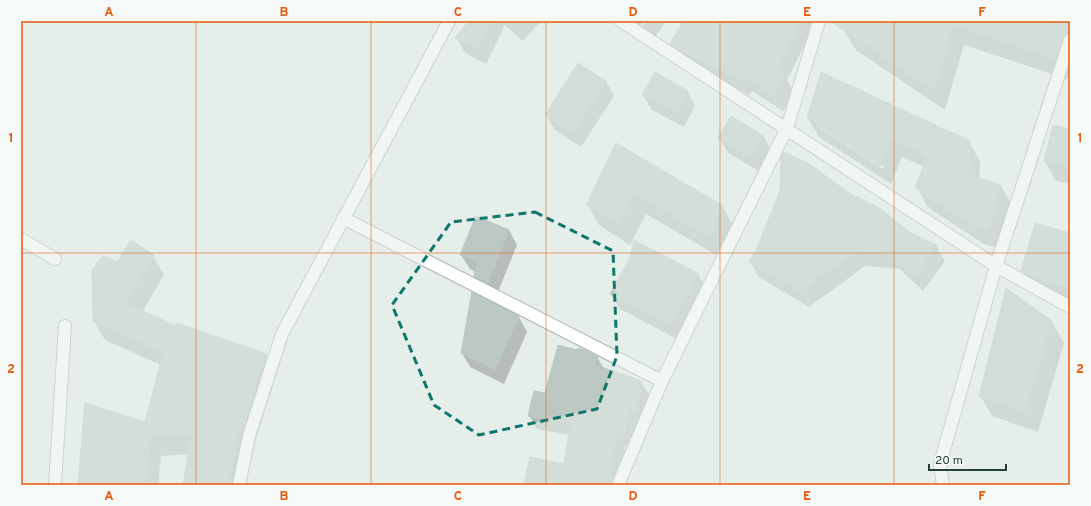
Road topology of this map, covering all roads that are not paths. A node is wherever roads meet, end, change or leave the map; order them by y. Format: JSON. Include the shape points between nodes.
{"nodes":[{"id":1,"x":449,"y":21,"type":"edge"},
{"id":2,"x":621,"y":21,"type":"edge"},
{"id":3,"x":819,"y":21,"type":"edge"},
{"id":4,"x":1070,"y":40,"type":"edge"},
{"id":5,"x":787,"y":128,"type":"junction"},
{"id":6,"x":343,"y":218,"type":"junction"},
{"id":7,"x":21,"y":239,"type":"edge"},
{"id":8,"x":55,"y":259,"type":"dead end"},
{"id":9,"x":996,"y":266,"type":"junction"},
{"id":10,"x":1070,"y":307,"type":"edge"},
{"id":11,"x":64,"y":326,"type":"dead end"},
{"id":12,"x":662,"y":381,"type":"junction"},
{"id":13,"x":55,"y":485,"type":"edge"},
{"id":14,"x":239,"y":485,"type":"edge"},
{"id":15,"x":618,"y":485,"type":"edge"},
{"id":16,"x":943,"y":485,"type":"edge"}],
"edges":[{"from":1,"to":6,"type":"street"},
{"from":2,"to":5,"type":"street"},
{"from":3,"to":5,"type":"street"},
{"from":4,"to":9,"type":"street"},
{"from":5,"to":9,"type":"street"},
{"from":5,"to":12,"type":"street"},
{"from":6,"to":12,"type":"street"},
{"from":6,"to":14,"type":"street","via":[[282,334],[249,436]]},
{"from":7,"to":8,"type":"street"},
{"from":9,"to":10,"type":"street"},
{"from":9,"to":16,"type":"street","via":[[940,464]]},
{"from":11,"to":13,"type":"street"},
{"from":12,"to":15,"type":"street"}]}
